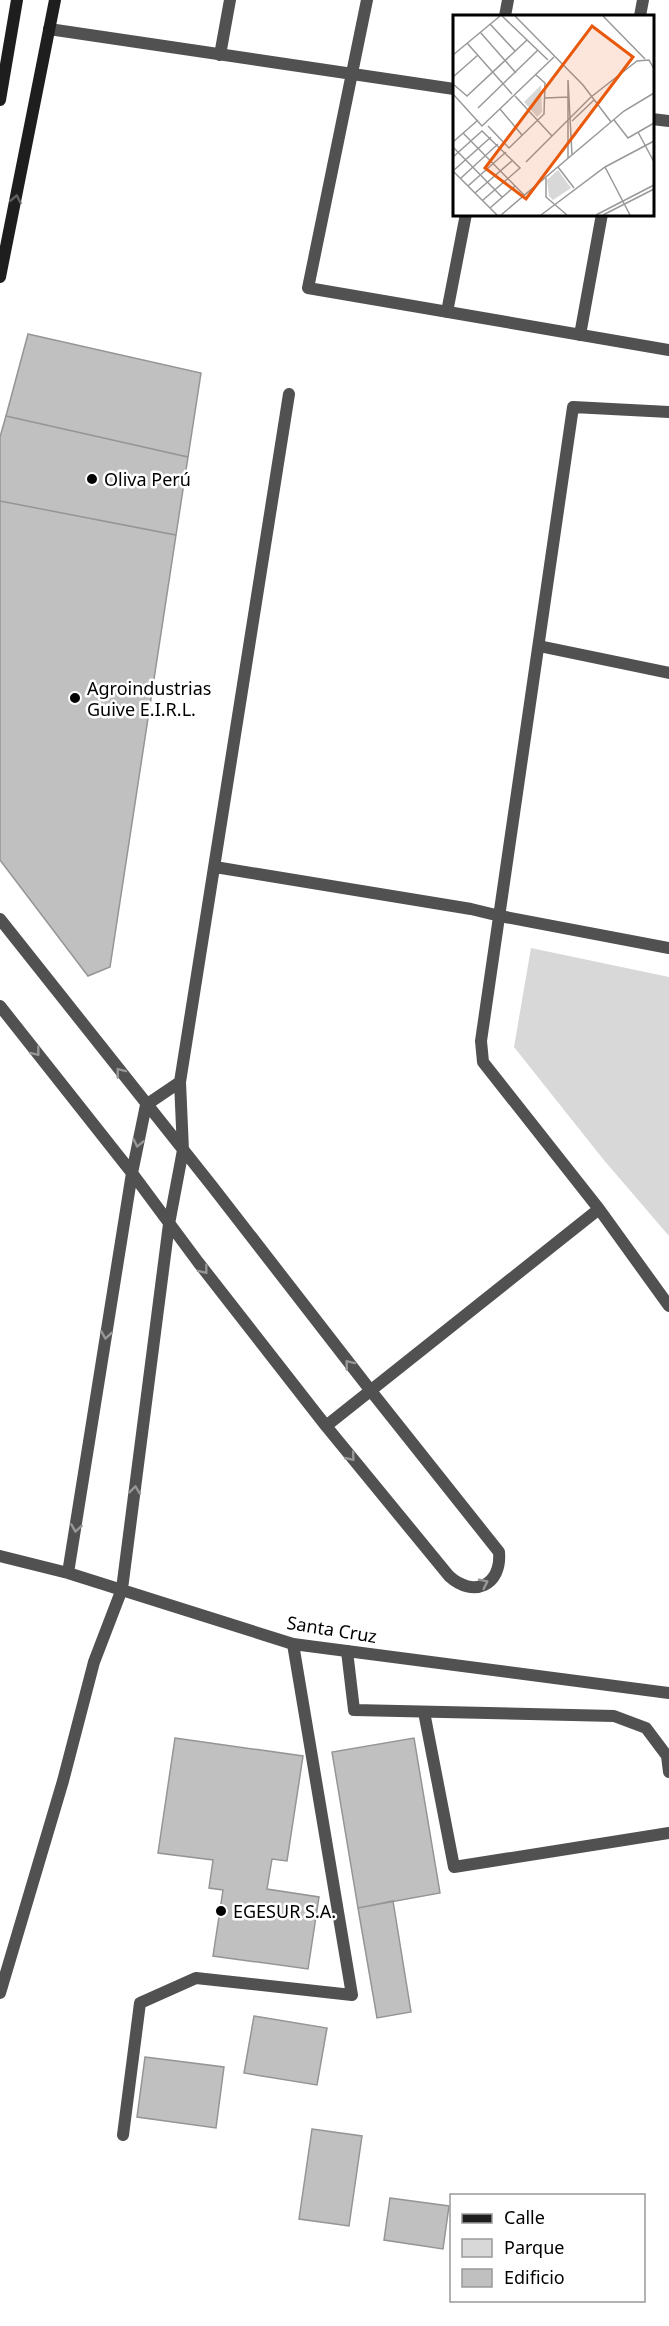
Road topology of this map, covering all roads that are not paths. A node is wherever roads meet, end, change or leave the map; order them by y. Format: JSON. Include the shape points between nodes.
{"nodes":[{"id":1,"x":17,"y":0,"type":"edge"},
{"id":2,"x":55,"y":0,"type":"edge"},
{"id":3,"x":230,"y":0,"type":"edge"},
{"id":4,"x":367,"y":0,"type":"edge"},
{"id":5,"x":508,"y":0,"type":"edge"},
{"id":6,"x":643,"y":0,"type":"edge"},
{"id":7,"x":505,"y":15,"type":"edge"},
{"id":8,"x":640,"y":15,"type":"edge"},
{"id":9,"x":49,"y":29,"type":"junction"},
{"id":10,"x":220,"y":55,"type":"junction"},
{"id":11,"x":352,"y":74,"type":"junction"},
{"id":12,"x":453,"y":89,"type":"edge"},
{"id":13,"x":0,"y":100,"type":"edge"},
{"id":14,"x":654,"y":119,"type":"edge"},
{"id":15,"x":669,"y":121,"type":"edge"},
{"id":16,"x":466,"y":216,"type":"edge"},
{"id":17,"x":602,"y":216,"type":"edge"},
{"id":18,"x":0,"y":277,"type":"edge"},
{"id":19,"x":447,"y":312,"type":"junction"},
{"id":20,"x":580,"y":335,"type":"junction"},
{"id":21,"x":669,"y":350,"type":"edge"},
{"id":22,"x":289,"y":394,"type":"dead end"},
{"id":23,"x":669,"y":411,"type":"edge"},
{"id":24,"x":539,"y":646,"type":"junction"},
{"id":25,"x":669,"y":673,"type":"edge"},
{"id":26,"x":215,"y":867,"type":"junction"},
{"id":27,"x":500,"y":916,"type":"junction"},
{"id":28,"x":0,"y":919,"type":"edge"},
{"id":29,"x":669,"y":948,"type":"edge"},
{"id":30,"x":0,"y":1006,"type":"edge"},
{"id":31,"x":180,"y":1082,"type":"junction"},
{"id":32,"x":146,"y":1105,"type":"junction"},
{"id":33,"x":183,"y":1150,"type":"junction"},
{"id":34,"x":132,"y":1173,"type":"junction"},
{"id":35,"x":599,"y":1209,"type":"junction"},
{"id":36,"x":169,"y":1224,"type":"junction"},
{"id":37,"x":669,"y":1306,"type":"edge"},
{"id":38,"x":370,"y":1391,"type":"junction"},
{"id":39,"x":326,"y":1426,"type":"junction"},
{"id":40,"x":0,"y":1556,"type":"edge"},
{"id":41,"x":68,"y":1573,"type":"junction"},
{"id":42,"x":122,"y":1589,"type":"junction"},
{"id":43,"x":292,"y":1644,"type":"junction"},
{"id":44,"x":347,"y":1651,"type":"junction"},
{"id":45,"x":669,"y":1693,"type":"edge"},
{"id":46,"x":424,"y":1712,"type":"junction"},
{"id":47,"x":669,"y":1772,"type":"edge"},
{"id":48,"x":669,"y":1833,"type":"edge"},
{"id":49,"x":0,"y":1993,"type":"edge"},
{"id":50,"x":123,"y":2135,"type":"dead end"}],
"edges":[{"from":1,"to":13,"type":"main road"},
{"from":2,"to":9,"type":"main road"},
{"from":3,"to":10,"type":"street"},
{"from":4,"to":11,"type":"street"},
{"from":5,"to":7,"type":"street"},
{"from":6,"to":8,"type":"street"},
{"from":9,"to":10,"type":"street"},
{"from":18,"to":9,"type":"main road","one_way":true},
{"from":10,"to":11,"type":"street"},
{"from":11,"to":12,"type":"street"},
{"from":11,"to":19,"type":"street","via":[[308,288]]},
{"from":14,"to":15,"type":"street"},
{"from":16,"to":19,"type":"street"},
{"from":17,"to":20,"type":"street"},
{"from":19,"to":20,"type":"street"},
{"from":20,"to":21,"type":"street"},
{"from":22,"to":26,"type":"street"},
{"from":23,"to":24,"type":"street","via":[[573,407]]},
{"from":24,"to":25,"type":"street"},
{"from":24,"to":27,"type":"street"},
{"from":26,"to":27,"type":"street"},
{"from":26,"to":31,"type":"street"},
{"from":27,"to":29,"type":"street"},
{"from":27,"to":35,"type":"street","via":[[481,1041],[483,1062]]},
{"from":32,"to":28,"type":"street","one_way":true},
{"from":30,"to":34,"type":"street","one_way":true},
{"from":31,"to":32,"type":"street"},
{"from":31,"to":33,"type":"street"},
{"from":32,"to":33,"type":"street"},
{"from":32,"to":34,"type":"street","one_way":true},
{"from":33,"to":36,"type":"street"},
{"from":38,"to":33,"type":"street","one_way":true},
{"from":34,"to":36,"type":"street"},
{"from":34,"to":41,"type":"street","one_way":true},
{"from":35,"to":37,"type":"street"},
{"from":35,"to":38,"type":"street"},
{"from":36,"to":39,"type":"street","one_way":true},
{"from":42,"to":36,"type":"street","one_way":true},
{"from":38,"to":39,"type":"street"},
{"from":39,"to":38,"type":"street","one_way":true,"via":[[449,1576],[469,1588],[491,1581],[500,1563],[499,1552]]},
{"from":40,"to":41,"type":"street","name":"Santa Cruz"},
{"from":41,"to":42,"type":"street","name":"Santa Cruz"},
{"from":42,"to":43,"type":"street","name":"Santa Cruz"},
{"from":42,"to":49,"type":"street","via":[[94,1662]]},
{"from":43,"to":44,"type":"street","name":"Santa Cruz"},
{"from":43,"to":50,"type":"street","via":[[352,1995],[196,1978],[140,2003]]},
{"from":44,"to":45,"type":"street","name":"Santa Cruz"},
{"from":44,"to":46,"type":"street","via":[[354,1710]]},
{"from":46,"to":47,"type":"street","via":[[614,1716],[646,1728],[667,1756]]},
{"from":46,"to":48,"type":"street","via":[[454,1867]]}]}
